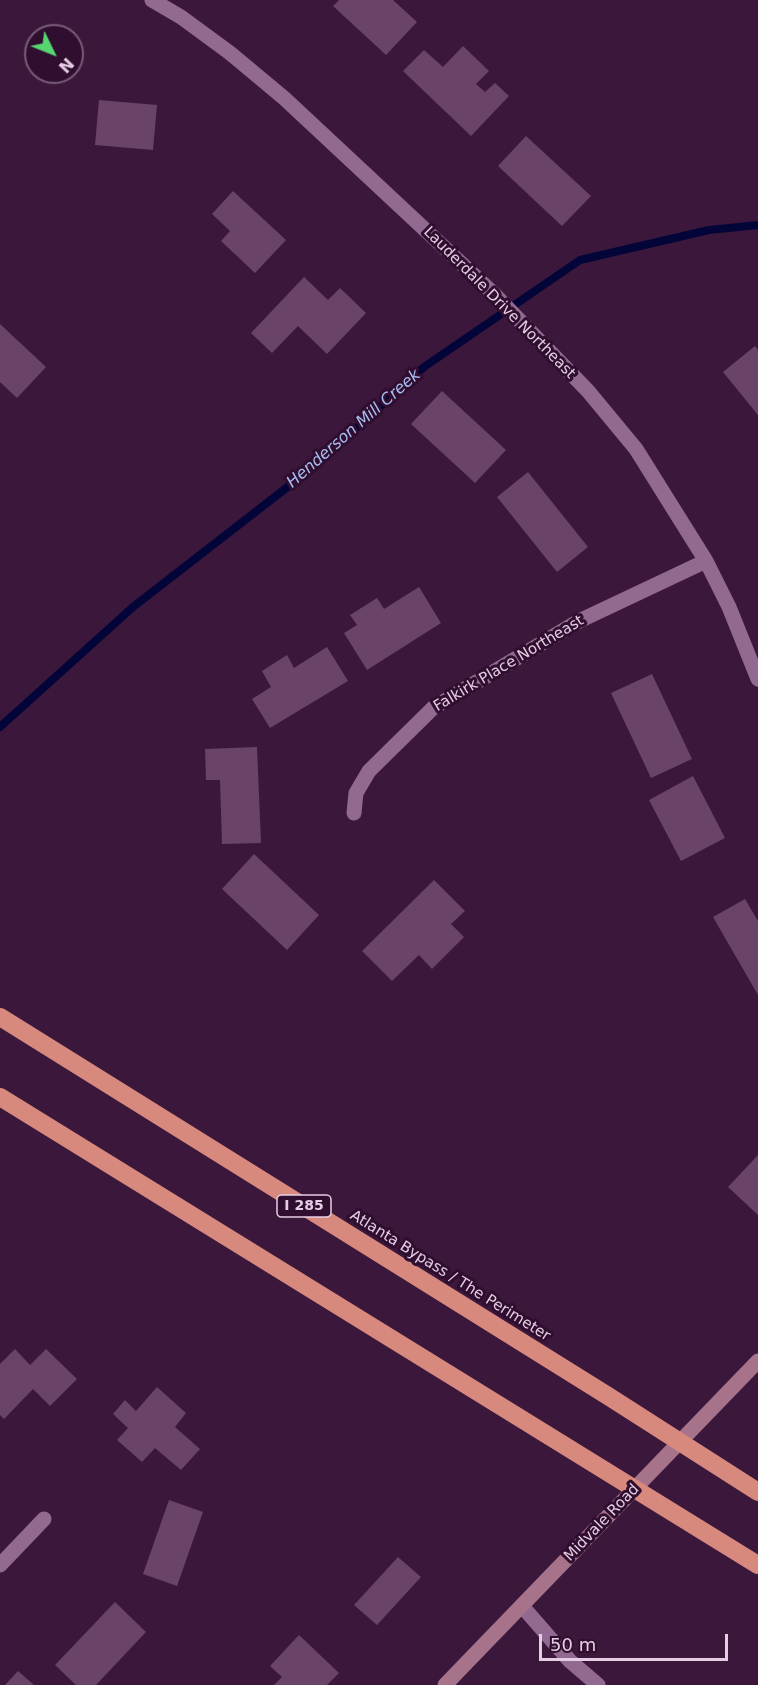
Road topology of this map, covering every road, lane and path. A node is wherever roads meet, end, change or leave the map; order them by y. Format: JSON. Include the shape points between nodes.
{"nodes":[{"id":1,"x":152,"y":0,"type":"edge"},
{"id":2,"x":706,"y":561,"type":"junction"},
{"id":3,"x":758,"y":679,"type":"edge"},
{"id":4,"x":354,"y":813,"type":"dead end"},
{"id":5,"x":0,"y":1017,"type":"edge"},
{"id":6,"x":0,"y":1097,"type":"edge"},
{"id":7,"x":758,"y":1361,"type":"edge"},
{"id":8,"x":758,"y":1492,"type":"edge"},
{"id":9,"x":44,"y":1519,"type":"dead end"},
{"id":10,"x":0,"y":1565,"type":"edge"},
{"id":11,"x":758,"y":1565,"type":"edge"},
{"id":12,"x":522,"y":1606,"type":"junction"},
{"id":13,"x":445,"y":1685,"type":"edge"},
{"id":14,"x":598,"y":1685,"type":"edge"}],
"edges":[{"from":1,"to":2,"type":"street","name":"Lauderdale Drive Northeast","via":[[230,53],[284,98],[494,294],[588,391],[636,449]]},
{"from":2,"to":3,"type":"street","name":"Lauderdale Drive Northeast"},
{"from":2,"to":4,"type":"street","name":"Falkirk Place Northeast","via":[[579,621],[433,708],[369,771],[356,794]]},
{"from":5,"to":8,"type":"highway","name":"Atlanta Bypass / The Perimeter","number":"I 285"},
{"from":6,"to":11,"type":"highway"},
{"from":7,"to":12,"type":"street","name":"Midvale Road"},
{"from":9,"to":10,"type":"street"},
{"from":12,"to":13,"type":"street","name":"Midvale Road"},
{"from":12,"to":14,"type":"street","via":[[570,1661]]}]}
